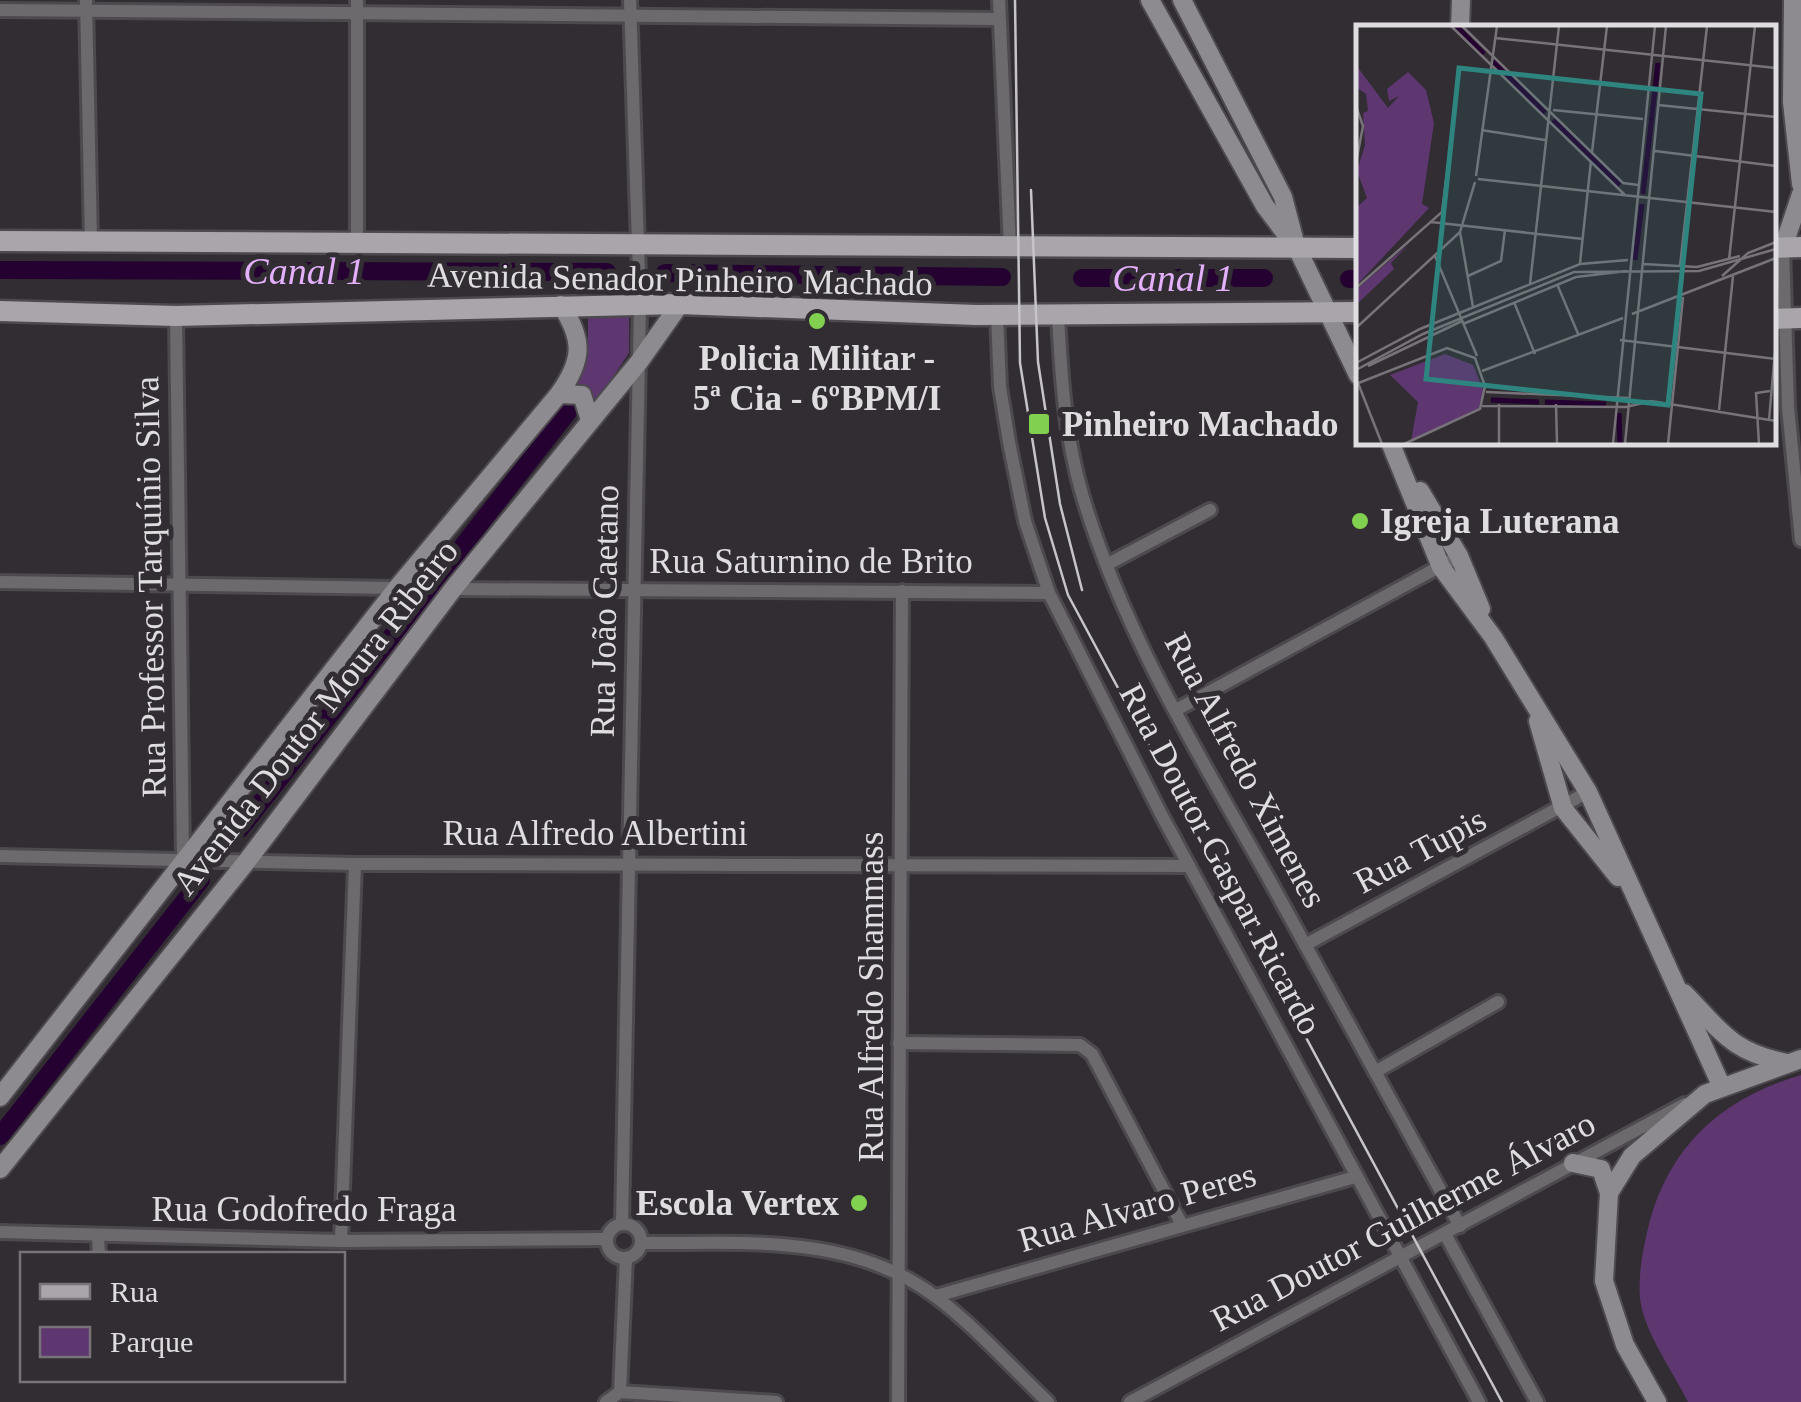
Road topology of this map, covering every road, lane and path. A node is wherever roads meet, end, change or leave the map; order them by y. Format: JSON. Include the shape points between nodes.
{"nodes":[{"id":1,"x":358,"y":0,"type":"edge"},
{"id":2,"x":630,"y":0,"type":"edge"},
{"id":3,"x":999,"y":0,"type":"edge"},
{"id":4,"x":1150,"y":0,"type":"edge"},
{"id":5,"x":1182,"y":0,"type":"edge"},
{"id":6,"x":1461,"y":0,"type":"edge"},
{"id":7,"x":1793,"y":0,"type":"edge"},
{"id":8,"x":86,"y":6,"type":"edge"},
{"id":9,"x":0,"y":10,"type":"edge"},
{"id":10,"x":357,"y":16,"type":"junction"},
{"id":11,"x":629,"y":18,"type":"junction"},
{"id":12,"x":999,"y":18,"type":"junction"},
{"id":13,"x":1460,"y":25,"type":"edge"},
{"id":14,"x":1801,"y":184,"type":"edge"},
{"id":15,"x":1801,"y":194,"type":"edge"},
{"id":16,"x":0,"y":241,"type":"edge"},
{"id":17,"x":91,"y":242,"type":"junction"},
{"id":18,"x":357,"y":244,"type":"junction"},
{"id":19,"x":1296,"y":246,"type":"junction"},
{"id":20,"x":1010,"y":247,"type":"junction"},
{"id":21,"x":1356,"y":248,"type":"edge"},
{"id":22,"x":639,"y":250,"type":"junction"},
{"id":23,"x":1785,"y":252,"type":"edge"},
{"id":24,"x":640,"y":301,"type":"junction"},
{"id":25,"x":680,"y":304,"type":"junction"},
{"id":26,"x":561,"y":305,"type":"junction"},
{"id":27,"x":0,"y":311,"type":"edge"},
{"id":28,"x":1329,"y":312,"type":"junction"},
{"id":29,"x":1356,"y":312,"type":"edge"},
{"id":30,"x":997,"y":315,"type":"junction"},
{"id":31,"x":1058,"y":315,"type":"junction"},
{"id":32,"x":176,"y":316,"type":"junction"},
{"id":33,"x":1786,"y":317,"type":"edge"},
{"id":34,"x":639,"y":362,"type":"junction"},
{"id":35,"x":1356,"y":371,"type":"edge"},
{"id":36,"x":559,"y":394,"type":"junction"},
{"id":37,"x":590,"y":420,"type":"junction"},
{"id":38,"x":1391,"y":445,"type":"edge"},
{"id":39,"x":1392,"y":445,"type":"edge"},
{"id":40,"x":1210,"y":510,"type":"dead end"},
{"id":41,"x":1801,"y":540,"type":"edge"},
{"id":42,"x":1459,"y":556,"type":"junction"},
{"id":43,"x":1108,"y":564,"type":"junction"},
{"id":44,"x":1441,"y":567,"type":"junction"},
{"id":45,"x":0,"y":582,"type":"edge"},
{"id":46,"x":182,"y":584,"type":"junction"},
{"id":47,"x":397,"y":588,"type":"junction"},
{"id":48,"x":453,"y":589,"type":"junction"},
{"id":49,"x":634,"y":589,"type":"junction"},
{"id":50,"x":902,"y":591,"type":"junction"},
{"id":51,"x":1048,"y":592,"type":"junction"},
{"id":52,"x":1493,"y":638,"type":"junction"},
{"id":53,"x":1532,"y":701,"type":"junction"},
{"id":54,"x":1176,"y":710,"type":"junction"},
{"id":55,"x":1588,"y":792,"type":"junction"},
{"id":56,"x":1562,"y":808,"type":"junction"},
{"id":57,"x":0,"y":856,"type":"edge"},
{"id":58,"x":188,"y":858,"type":"junction"},
{"id":59,"x":241,"y":861,"type":"junction"},
{"id":60,"x":629,"y":863,"type":"junction"},
{"id":61,"x":900,"y":863,"type":"junction"},
{"id":62,"x":355,"y":864,"type":"junction"},
{"id":63,"x":1190,"y":866,"type":"junction"},
{"id":64,"x":1634,"y":897,"type":"junction"},
{"id":65,"x":1305,"y":945,"type":"junction"},
{"id":66,"x":1672,"y":982,"type":"junction"},
{"id":67,"x":1498,"y":1002,"type":"dead end"},
{"id":68,"x":899,"y":1042,"type":"junction"},
{"id":69,"x":1794,"y":1061,"type":"edge"},
{"id":70,"x":1375,"y":1072,"type":"junction"},
{"id":71,"x":1713,"y":1090,"type":"junction"},
{"id":72,"x":0,"y":1098,"type":"edge"},
{"id":73,"x":1573,"y":1163,"type":"junction"},
{"id":74,"x":0,"y":1169,"type":"edge"},
{"id":75,"x":1356,"y":1176,"type":"junction"},
{"id":76,"x":1609,"y":1193,"type":"junction"},
{"id":77,"x":1181,"y":1223,"type":"junction"},
{"id":78,"x":622,"y":1224,"type":"junction"},
{"id":79,"x":1460,"y":1226,"type":"junction"},
{"id":80,"x":0,"y":1232,"type":"edge"},
{"id":81,"x":1445,"y":1234,"type":"junction"},
{"id":82,"x":98,"y":1237,"type":"junction"},
{"id":83,"x":608,"y":1239,"type":"junction"},
{"id":84,"x":342,"y":1241,"type":"junction"},
{"id":85,"x":641,"y":1243,"type":"junction"},
{"id":86,"x":98,"y":1252,"type":"edge"},
{"id":87,"x":626,"y":1258,"type":"junction"},
{"id":88,"x":1400,"y":1258,"type":"junction"},
{"id":89,"x":902,"y":1277,"type":"junction"},
{"id":90,"x":936,"y":1296,"type":"junction"},
{"id":91,"x":620,"y":1392,"type":"junction"},
{"id":92,"x":606,"y":1402,"type":"edge"},
{"id":93,"x":776,"y":1402,"type":"edge"},
{"id":94,"x":898,"y":1402,"type":"edge"},
{"id":95,"x":1048,"y":1402,"type":"edge"},
{"id":96,"x":1130,"y":1402,"type":"edge"},
{"id":97,"x":1479,"y":1402,"type":"edge"},
{"id":98,"x":1537,"y":1402,"type":"edge"},
{"id":99,"x":1657,"y":1402,"type":"edge"}],
"edges":[{"from":1,"to":10,"type":"street"},
{"from":2,"to":11,"type":"street","name":"Rua João Caetano"},
{"from":3,"to":12,"type":"street"},
{"from":4,"to":19,"type":"street","via":[[1265,206]]},
{"from":5,"to":19,"type":"street","via":[[1283,198]]},
{"from":6,"to":13,"type":"street"},
{"from":7,"to":14,"type":"street","via":[[1792,102]]},
{"from":8,"to":9,"type":"street"},
{"from":8,"to":10,"type":"street"},
{"from":8,"to":17,"type":"street"},
{"from":10,"to":11,"type":"street"},
{"from":10,"to":18,"type":"street"},
{"from":11,"to":12,"type":"street"},
{"from":11,"to":22,"type":"street","name":"Rua João Caetano"},
{"from":12,"to":20,"type":"street"},
{"from":15,"to":23,"type":"street"},
{"from":16,"to":17,"type":"main road","name":"Avenida Senador Pinheiro Machado"},
{"from":17,"to":18,"type":"main road","name":"Avenida Senador Pinheiro Machado"},
{"from":18,"to":22,"type":"main road","name":"Avenida Senador Pinheiro Machado"},
{"from":19,"to":20,"type":"main road","name":"Avenida Senador Pinheiro Machado"},
{"from":19,"to":21,"type":"main road","name":"Avenida Senador Pinheiro Machado"},
{"from":19,"to":28,"type":"street"},
{"from":20,"to":22,"type":"main road","name":"Avenida Senador Pinheiro Machado"},
{"from":22,"to":24,"type":"street","name":"Rua João Caetano"},
{"from":23,"to":33,"type":"street"},
{"from":24,"to":25,"type":"main road","name":"Avenida Senador Pinheiro Machado"},
{"from":24,"to":26,"type":"main road","name":"Avenida Senador Pinheiro Machado"},
{"from":24,"to":34,"type":"street","name":"Rua João Caetano"},
{"from":25,"to":30,"type":"main road","name":"Avenida Senador Pinheiro Machado"},
{"from":25,"to":34,"type":"street","name":"Avenida Doutor Moura Ribeiro"},
{"from":26,"to":32,"type":"main road","name":"Avenida Senador Pinheiro Machado"},
{"from":26,"to":36,"type":"street","name":"Avenida Doutor Moura Ribeiro","via":[[580,342],[579,358]]},
{"from":27,"to":32,"type":"main road","name":"Avenida Senador Pinheiro Machado"},
{"from":28,"to":29,"type":"main road","name":"Avenida Senador Pinheiro Machado"},
{"from":28,"to":31,"type":"main road","name":"Avenida Senador Pinheiro Machado"},
{"from":28,"to":35,"type":"street"},
{"from":30,"to":31,"type":"main road","name":"Avenida Senador Pinheiro Machado"},
{"from":30,"to":51,"type":"street","name":"Rua Doutor Gaspar Ricardo","via":[[1009,442]]},
{"from":31,"to":43,"type":"street","name":"Rua Alfredo Ximenes","via":[[1073,454]]},
{"from":32,"to":46,"type":"street","name":"Rua Professor Tarquínio Silva"},
{"from":33,"to":41,"type":"street"},
{"from":34,"to":37,"type":"street","name":"Avenida Doutor Moura Ribeiro"},
{"from":34,"to":49,"type":"street","name":"Rua João Caetano"},
{"from":36,"to":37,"type":"street","via":[[582,396]]},
{"from":36,"to":47,"type":"street","name":"Avenida Doutor Moura Ribeiro"},
{"from":37,"to":48,"type":"street","name":"Avenida Doutor Moura Ribeiro"},
{"from":38,"to":44,"type":"street"},
{"from":39,"to":42,"type":"street"},
{"from":40,"to":43,"type":"street"},
{"from":42,"to":44,"type":"street"},
{"from":42,"to":52,"type":"street"},
{"from":43,"to":54,"type":"street","name":"Rua Alfredo Ximenes"},
{"from":44,"to":52,"type":"street"},
{"from":44,"to":54,"type":"street"},
{"from":45,"to":46,"type":"street"},
{"from":46,"to":47,"type":"street"},
{"from":46,"to":58,"type":"street","name":"Rua Professor Tarquínio Silva"},
{"from":47,"to":58,"type":"street","name":"Avenida Doutor Moura Ribeiro"},
{"from":48,"to":49,"type":"street","name":"Rua Saturnino de Brito"},
{"from":48,"to":59,"type":"street","name":"Avenida Doutor Moura Ribeiro"},
{"from":49,"to":50,"type":"street","name":"Rua Saturnino de Brito"},
{"from":49,"to":60,"type":"street","name":"Rua João Caetano"},
{"from":50,"to":51,"type":"street","name":"Rua Saturnino de Brito"},
{"from":50,"to":61,"type":"street","name":"Rua Alfredo Shammass"},
{"from":51,"to":63,"type":"street","name":"Rua Doutor Gaspar Ricardo"},
{"from":52,"to":53,"type":"street"},
{"from":53,"to":55,"type":"street"},
{"from":53,"to":56,"type":"street"},
{"from":54,"to":65,"type":"street","name":"Rua Alfredo Ximenes"},
{"from":55,"to":56,"type":"street","name":"Rua Tupis"},
{"from":55,"to":64,"type":"street"},
{"from":56,"to":64,"type":"street"},
{"from":56,"to":65,"type":"street","name":"Rua Tupis"},
{"from":57,"to":58,"type":"street","name":"Rua Alfredo Albertini"},
{"from":58,"to":59,"type":"street","name":"Rua Alfredo Albertini"},
{"from":58,"to":72,"type":"street","name":"Avenida Doutor Moura Ribeiro"},
{"from":59,"to":62,"type":"street","name":"Rua Alfredo Albertini"},
{"from":59,"to":74,"type":"street","name":"Avenida Doutor Moura Ribeiro"},
{"from":60,"to":61,"type":"street","name":"Rua Alfredo Albertini"},
{"from":60,"to":62,"type":"street","name":"Rua Alfredo Albertini"},
{"from":60,"to":78,"type":"street","name":"Rua João Caetano"},
{"from":61,"to":63,"type":"street","name":"Rua Alfredo Albertini"},
{"from":61,"to":68,"type":"street","name":"Rua Alfredo Shammass"},
{"from":62,"to":84,"type":"street"},
{"from":63,"to":75,"type":"street","name":"Rua Doutor Gaspar Ricardo"},
{"from":64,"to":66,"type":"street"},
{"from":65,"to":70,"type":"street","name":"Rua Alfredo Ximenes"},
{"from":66,"to":69,"type":"street","via":[[1727,1042],[1758,1058]]},
{"from":66,"to":71,"type":"street"},
{"from":67,"to":70,"type":"street"},
{"from":68,"to":77,"type":"street","via":[[1080,1045],[1092,1054]]},
{"from":68,"to":89,"type":"street","name":"Rua Alfredo Shammass"},
{"from":69,"to":71,"type":"street"},
{"from":70,"to":79,"type":"street","name":"Rua Alfredo Ximenes"},
{"from":71,"to":73,"type":"street","name":"Rua Doutor Guilherme Álvaro"},
{"from":71,"to":76,"type":"street","via":[[1632,1156]]},
{"from":73,"to":76,"type":"street","via":[[1600,1169]]},
{"from":73,"to":79,"type":"street","name":"Rua Doutor Guilherme Álvaro"},
{"from":75,"to":77,"type":"street","name":"Rua Alvaro Peres"},
{"from":75,"to":88,"type":"street","name":"Rua Doutor Gaspar Ricardo"},
{"from":76,"to":99,"type":"street","via":[[1604,1281],[1625,1345]]},
{"from":77,"to":90,"type":"street","name":"Rua Alvaro Peres"},
{"from":78,"to":83,"type":"street"},
{"from":78,"to":85,"type":"street","via":[[636,1229]]},
{"from":79,"to":81,"type":"street","name":"Rua Doutor Guilherme Álvaro"},
{"from":80,"to":82,"type":"street","name":"Rua Godofredo Fraga"},
{"from":81,"to":88,"type":"street","name":"Rua Doutor Guilherme Álvaro"},
{"from":81,"to":98,"type":"street"},
{"from":82,"to":84,"type":"street","name":"Rua Godofredo Fraga"},
{"from":82,"to":86,"type":"street"},
{"from":83,"to":84,"type":"street","name":"Rua Godofredo Fraga"},
{"from":83,"to":87,"type":"street","via":[[612,1253]]},
{"from":85,"to":87,"type":"street"},
{"from":85,"to":89,"type":"street","via":[[812,1245]]},
{"from":87,"to":91,"type":"street"},
{"from":88,"to":96,"type":"street","name":"Rua Doutor Guilherme Álvaro"},
{"from":88,"to":97,"type":"street","name":"Rua Doutor Gaspar Ricardo"},
{"from":89,"to":90,"type":"street"},
{"from":89,"to":94,"type":"street","name":"Rua Alfredo Shammass"},
{"from":90,"to":95,"type":"street"},
{"from":91,"to":92,"type":"street"},
{"from":91,"to":93,"type":"street"}]}
